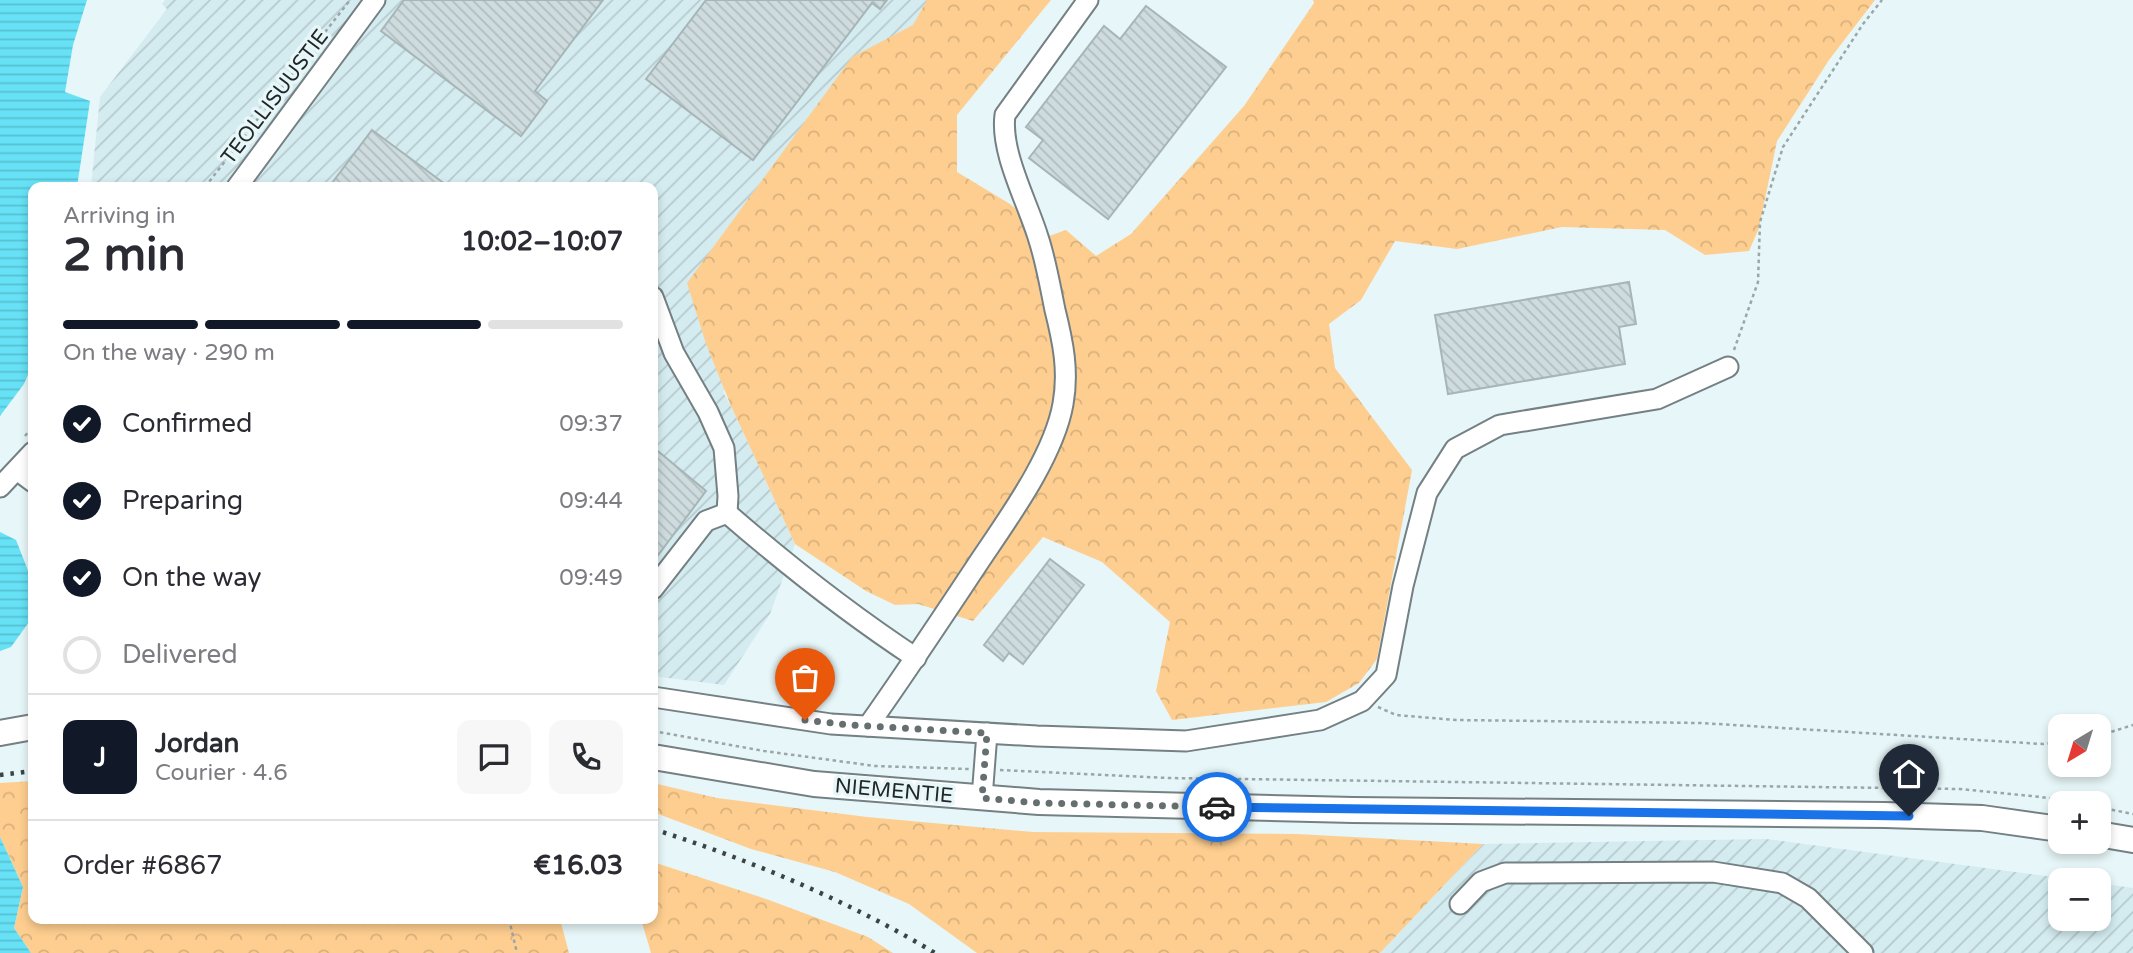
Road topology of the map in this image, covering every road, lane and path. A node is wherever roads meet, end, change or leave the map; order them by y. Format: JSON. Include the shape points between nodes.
{"nodes":[{"id":1,"x":350,"y":0,"type":"edge"},
{"id":2,"x":375,"y":0,"type":"edge"},
{"id":3,"x":1088,"y":0,"type":"edge"},
{"id":4,"x":1882,"y":0,"type":"edge"},
{"id":5,"x":209,"y":182,"type":"edge"},
{"id":6,"x":241,"y":182,"type":"edge"},
{"id":7,"x":658,"y":310,"type":"edge"},
{"id":8,"x":1728,"y":367,"type":"joint"},
{"id":9,"x":28,"y":458,"type":"edge"},
{"id":10,"x":17,"y":470,"type":"junction"},
{"id":11,"x":28,"y":478,"type":"edge"},
{"id":12,"x":0,"y":487,"type":"edge"},
{"id":13,"x":727,"y":513,"type":"junction"},
{"id":14,"x":658,"y":583,"type":"edge"},
{"id":15,"x":916,"y":658,"type":"junction"},
{"id":16,"x":658,"y":698,"type":"edge"},
{"id":17,"x":1362,"y":701,"type":"junction"},
{"id":18,"x":2133,"y":725,"type":"edge"},
{"id":19,"x":868,"y":726,"type":"junction"},
{"id":20,"x":28,"y":728,"type":"edge"},
{"id":21,"x":658,"y":732,"type":"edge"},
{"id":22,"x":2111,"y":732,"type":"edge"},
{"id":23,"x":0,"y":733,"type":"edge"},
{"id":24,"x":987,"y":733,"type":"junction"},
{"id":25,"x":2048,"y":743,"type":"edge"},
{"id":26,"x":658,"y":758,"type":"edge"},
{"id":27,"x":985,"y":769,"type":"junction"},
{"id":28,"x":982,"y":798,"type":"junction"},
{"id":29,"x":2048,"y":798,"type":"edge"},
{"id":30,"x":2111,"y":810,"type":"edge"},
{"id":31,"x":2133,"y":814,"type":"edge"},
{"id":32,"x":2048,"y":827,"type":"edge"},
{"id":33,"x":2111,"y":836,"type":"edge"},
{"id":34,"x":2133,"y":840,"type":"edge"},
{"id":35,"x":1460,"y":904,"type":"dead end"},
{"id":36,"x":510,"y":924,"type":"edge"},
{"id":37,"x":517,"y":953,"type":"edge"},
{"id":38,"x":1864,"y":953,"type":"edge"}],
"edges":[{"from":1,"to":5,"type":"path"},
{"from":2,"to":6,"type":"street","name":"TEOLLISUUSTIE"},
{"from":3,"to":15,"type":"street","via":[[1005,115],[1004,126],[1039,239],[1065,349],[1063,406],[1054,435],[1027,487]]},
{"from":4,"to":8,"type":"path","via":[[1783,147],[1760,222],[1758,282]]},
{"from":7,"to":13,"type":"street","via":[[674,353],[724,448]]},
{"from":8,"to":17,"type":"street","via":[[1657,399],[1500,425],[1455,449],[1427,493],[1386,675]]},
{"from":9,"to":10,"type":"street"},
{"from":10,"to":11,"type":"street"},
{"from":10,"to":12,"type":"street"},
{"from":13,"to":14,"type":"street","via":[[706,521]]},
{"from":13,"to":15,"type":"street","via":[[793,570]]},
{"from":15,"to":19,"type":"street"},
{"from":16,"to":19,"type":"street"},
{"from":17,"to":24,"type":"street","via":[[1320,720],[1186,741]]},
{"from":17,"to":25,"type":"path","via":[[1396,715],[1456,720],[1701,723]]},
{"from":18,"to":22,"type":"path"},
{"from":19,"to":24,"type":"street"},
{"from":20,"to":23,"type":"main road"},
{"from":21,"to":27,"type":"path","via":[[875,766]]},
{"from":24,"to":27,"type":"street"},
{"from":26,"to":28,"type":"main road","name":"NIEMENTIE","via":[[814,784]]},
{"from":27,"to":28,"type":"street"},
{"from":27,"to":29,"type":"path","via":[[1168,778],[1960,789]]},
{"from":28,"to":32,"type":"main road","name":"NIEMENTIE","via":[[1353,810],[1885,815],[1982,818]]},
{"from":30,"to":31,"type":"path"},
{"from":33,"to":34,"type":"main road"},
{"from":35,"to":38,"type":"street","via":[[1481,882],[1505,873],[1713,872],[1783,883],[1808,898]]},
{"from":36,"to":37,"type":"path"}]}
